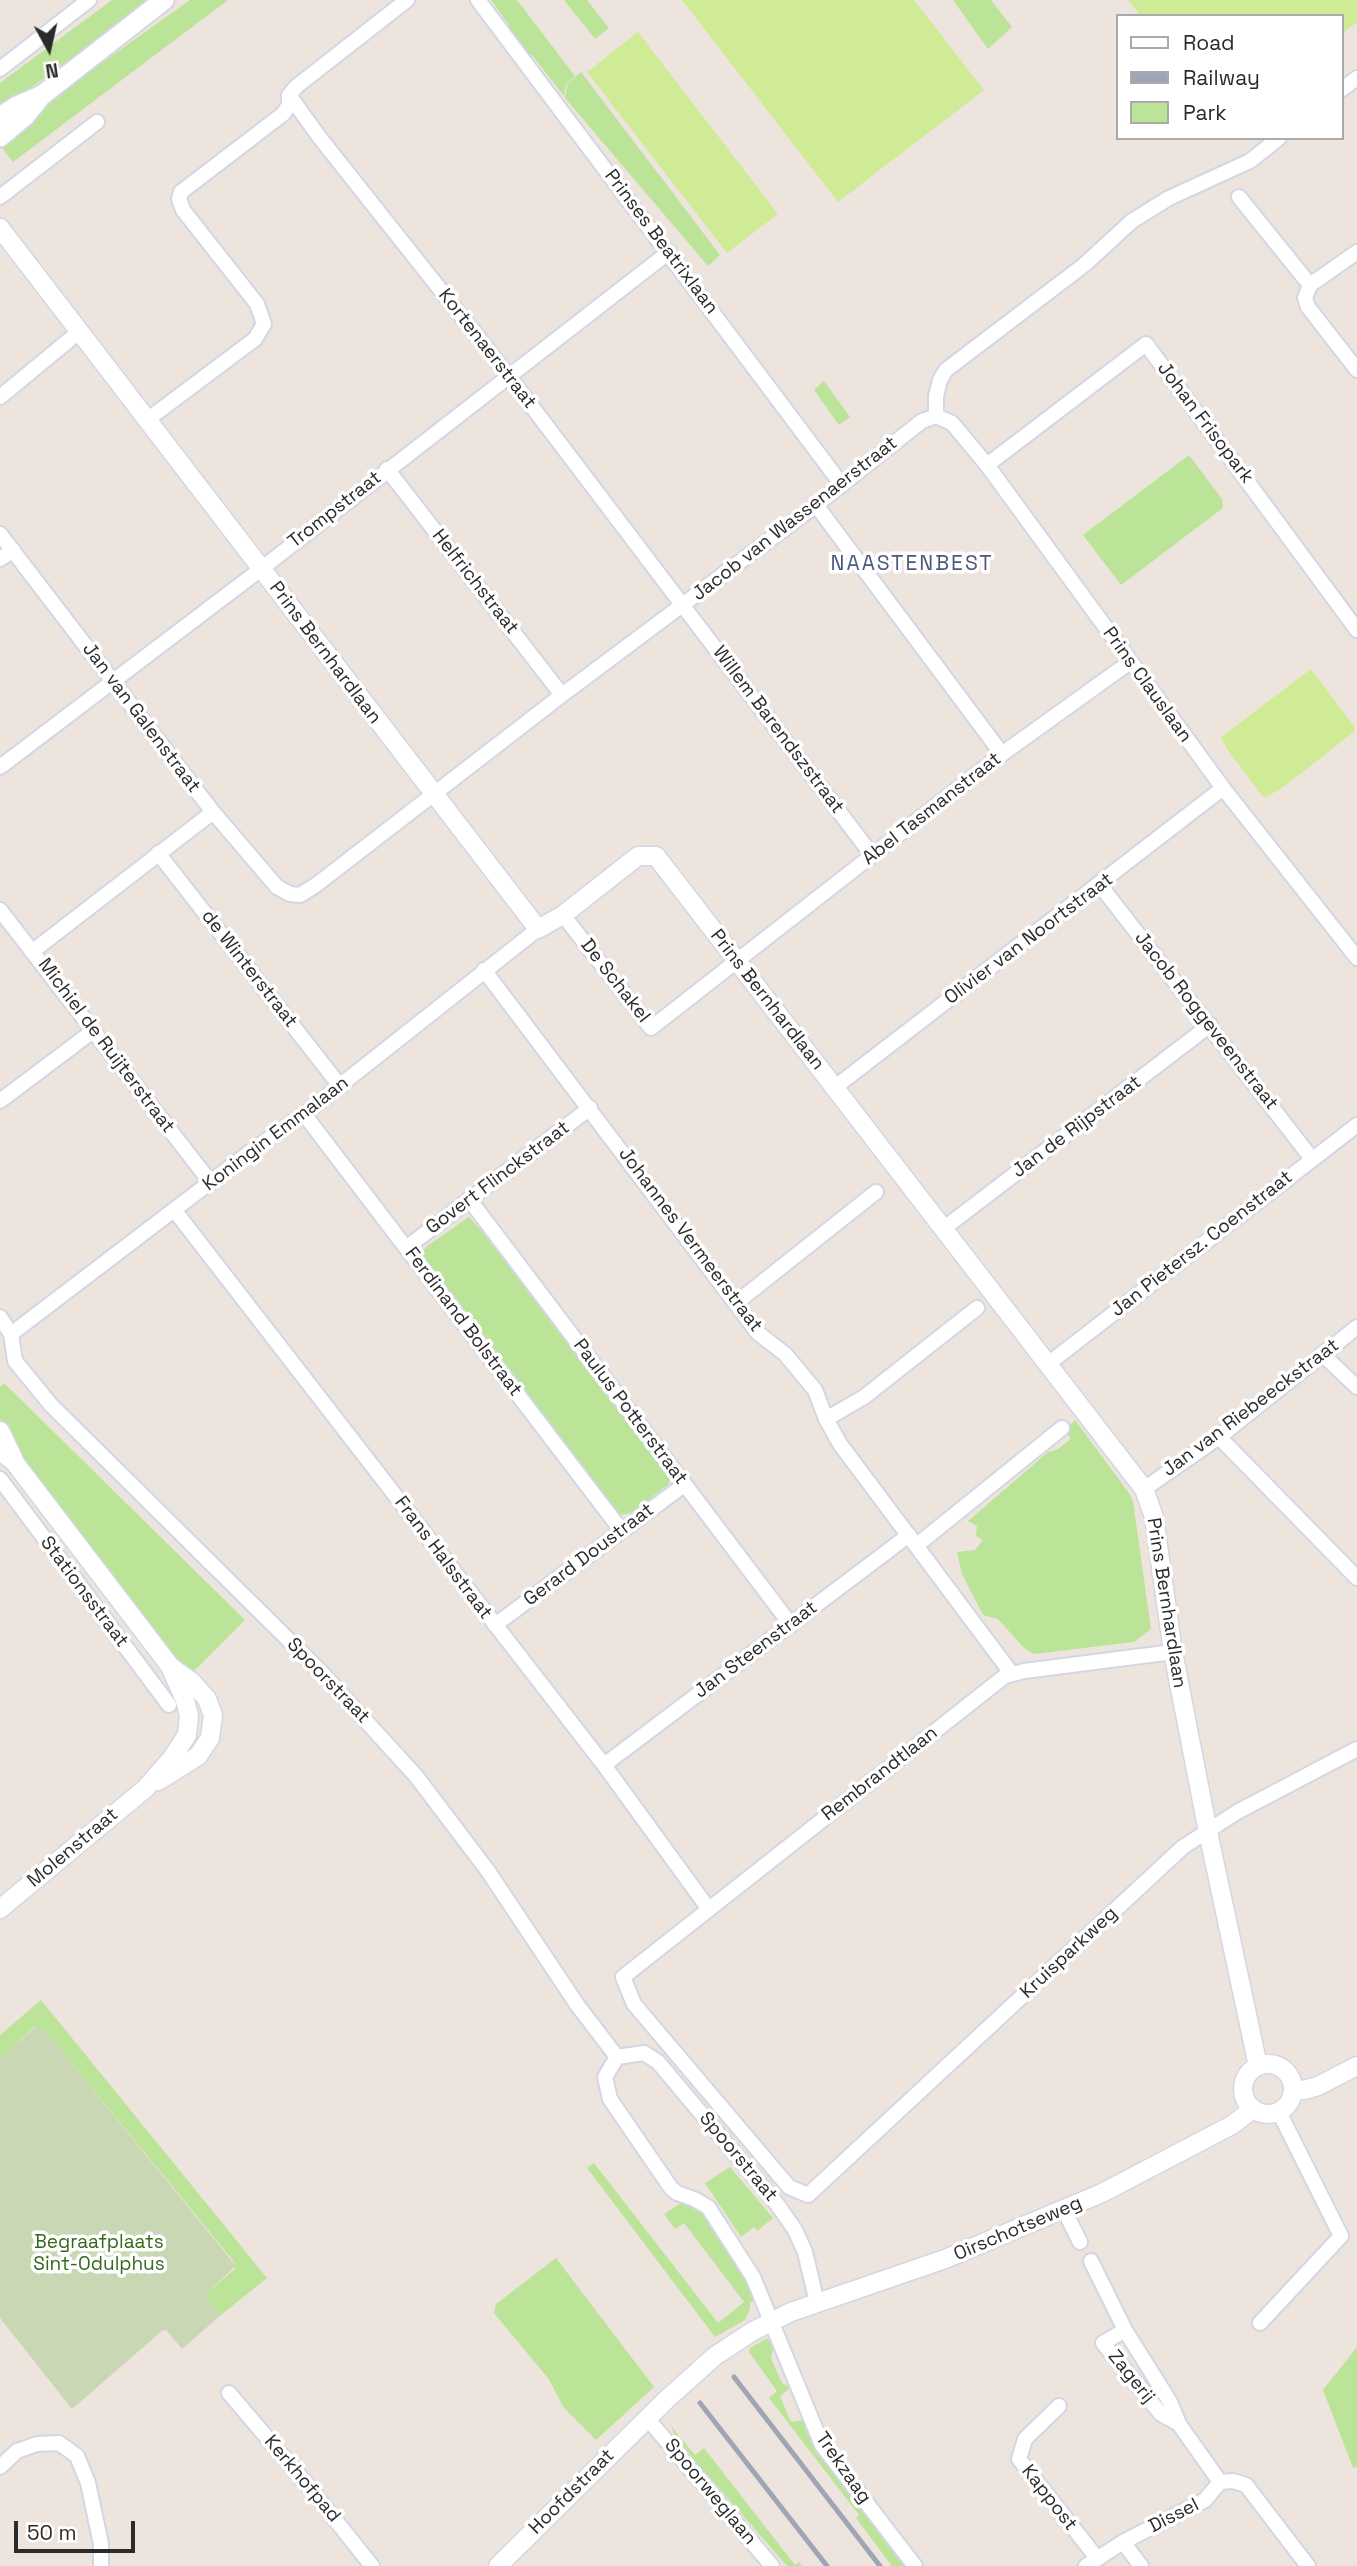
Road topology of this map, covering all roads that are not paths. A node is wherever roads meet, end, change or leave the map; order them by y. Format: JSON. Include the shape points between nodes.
{"nodes":[{"id":1,"x":89,"y":0,"type":"edge"},
{"id":2,"x":164,"y":0,"type":"edge"},
{"id":3,"x":407,"y":0,"type":"edge"},
{"id":4,"x":478,"y":0,"type":"edge"},
{"id":5,"x":0,"y":69,"type":"edge"},
{"id":6,"x":289,"y":95,"type":"junction"},
{"id":7,"x":41,"y":96,"type":"junction"},
{"id":8,"x":0,"y":117,"type":"edge"},
{"id":9,"x":97,"y":121,"type":"dead end"},
{"id":10,"x":0,"y":137,"type":"edge"},
{"id":11,"x":1276,"y":140,"type":"edge"},
{"id":12,"x":0,"y":197,"type":"edge"},
{"id":13,"x":1238,"y":197,"type":"dead end"},
{"id":14,"x":0,"y":228,"type":"edge"},
{"id":15,"x":669,"y":252,"type":"junction"},
{"id":16,"x":1357,"y":252,"type":"edge"},
{"id":17,"x":1310,"y":285,"type":"junction"},
{"id":18,"x":80,"y":331,"type":"junction"},
{"id":19,"x":1357,"y":370,"type":"edge"},
{"id":20,"x":508,"y":375,"type":"junction"},
{"id":21,"x":0,"y":397,"type":"edge"},
{"id":22,"x":936,"y":416,"type":"junction"},
{"id":23,"x":147,"y":420,"type":"junction"},
{"id":24,"x":987,"y":465,"type":"junction"},
{"id":25,"x":387,"y":469,"type":"junction"},
{"id":26,"x":842,"y":485,"type":"junction"},
{"id":27,"x":816,"y":505,"type":"junction"},
{"id":28,"x":0,"y":534,"type":"edge"},
{"id":29,"x":13,"y":550,"type":"junction"},
{"id":30,"x":0,"y":559,"type":"edge"},
{"id":31,"x":261,"y":569,"type":"junction"},
{"id":32,"x":683,"y":605,"type":"junction"},
{"id":33,"x":1357,"y":629,"type":"edge"},
{"id":34,"x":1130,"y":662,"type":"junction"},
{"id":35,"x":113,"y":682,"type":"junction"},
{"id":36,"x":562,"y":695,"type":"junction"},
{"id":37,"x":1002,"y":754,"type":"junction"},
{"id":38,"x":0,"y":767,"type":"edge"},
{"id":39,"x":1223,"y":788,"type":"junction"},
{"id":40,"x":433,"y":794,"type":"junction"},
{"id":41,"x":213,"y":812,"type":"junction"},
{"id":42,"x":158,"y":853,"type":"junction"},
{"id":43,"x":872,"y":855,"type":"junction"},
{"id":44,"x":1100,"y":885,"type":"junction"},
{"id":45,"x":290,"y":894,"type":"joint"},
{"id":46,"x":0,"y":910,"type":"edge"},
{"id":47,"x":563,"y":915,"type":"junction"},
{"id":48,"x":538,"y":929,"type":"junction"},
{"id":49,"x":33,"y":951,"type":"junction"},
{"id":50,"x":1357,"y":958,"type":"edge"},
{"id":51,"x":737,"y":962,"type":"junction"},
{"id":52,"x":484,"y":970,"type":"junction"},
{"id":53,"x":1210,"y":1025,"type":"junction"},
{"id":54,"x":93,"y":1031,"type":"junction"},
{"id":55,"x":340,"y":1086,"type":"junction"},
{"id":56,"x":834,"y":1088,"type":"junction"},
{"id":57,"x":0,"y":1101,"type":"edge"},
{"id":58,"x":590,"y":1108,"type":"junction"},
{"id":59,"x":303,"y":1114,"type":"junction"},
{"id":60,"x":1357,"y":1125,"type":"edge"},
{"id":61,"x":1312,"y":1158,"type":"junction"},
{"id":62,"x":211,"y":1183,"type":"junction"},
{"id":63,"x":876,"y":1192,"type":"dead end"},
{"id":64,"x":469,"y":1199,"type":"junction"},
{"id":65,"x":175,"y":1211,"type":"junction"},
{"id":66,"x":943,"y":1229,"type":"junction"},
{"id":67,"x":406,"y":1248,"type":"junction"},
{"id":68,"x":736,"y":1303,"type":"junction"},
{"id":69,"x":977,"y":1308,"type":"dead end"},
{"id":70,"x":0,"y":1317,"type":"edge"},
{"id":71,"x":1357,"y":1327,"type":"edge"},
{"id":72,"x":11,"y":1334,"type":"junction"},
{"id":73,"x":1322,"y":1354,"type":"junction"},
{"id":74,"x":1048,"y":1364,"type":"junction"},
{"id":75,"x":1357,"y":1387,"type":"edge"},
{"id":76,"x":826,"y":1419,"type":"junction"},
{"id":77,"x":1062,"y":1428,"type":"dead end"},
{"id":78,"x":0,"y":1431,"type":"edge"},
{"id":79,"x":1219,"y":1437,"type":"junction"},
{"id":80,"x":0,"y":1450,"type":"edge"},
{"id":81,"x":15,"y":1463,"type":"junction"},
{"id":82,"x":0,"y":1479,"type":"edge"},
{"id":83,"x":684,"y":1485,"type":"junction"},
{"id":84,"x":1144,"y":1489,"type":"junction"},
{"id":85,"x":621,"y":1530,"type":"junction"},
{"id":86,"x":913,"y":1540,"type":"junction"},
{"id":87,"x":1357,"y":1578,"type":"edge"},
{"id":88,"x":495,"y":1625,"type":"junction"},
{"id":89,"x":791,"y":1625,"type":"junction"},
{"id":90,"x":1173,"y":1653,"type":"junction"},
{"id":91,"x":1012,"y":1674,"type":"junction"},
{"id":92,"x":169,"y":1705,"type":"dead end"},
{"id":93,"x":1357,"y":1749,"type":"edge"},
{"id":94,"x":604,"y":1765,"type":"junction"},
{"id":95,"x":146,"y":1787,"type":"joint"},
{"id":96,"x":1208,"y":1832,"type":"junction"},
{"id":97,"x":709,"y":1908,"type":"junction"},
{"id":98,"x":0,"y":1909,"type":"edge"},
{"id":99,"x":671,"y":2048,"type":"joint"},
{"id":100,"x":617,"y":2057,"type":"junction"},
{"id":101,"x":1258,"y":2066,"type":"junction"},
{"id":102,"x":1357,"y":2066,"type":"edge"},
{"id":103,"x":1293,"y":2089,"type":"junction"},
{"id":104,"x":1253,"y":2109,"type":"junction"},
{"id":105,"x":1279,"y":2112,"type":"junction"},
{"id":106,"x":1064,"y":2210,"type":"junction"},
{"id":107,"x":1080,"y":2242,"type":"dead end"},
{"id":108,"x":1091,"y":2261,"type":"dead end"},
{"id":109,"x":817,"y":2303,"type":"junction"},
{"id":110,"x":770,"y":2321,"type":"junction"},
{"id":111,"x":1260,"y":2323,"type":"dead end"},
{"id":112,"x":1125,"y":2330,"type":"junction"},
{"id":113,"x":229,"y":2393,"type":"dead end"},
{"id":114,"x":1059,"y":2406,"type":"dead end"},
{"id":115,"x":647,"y":2418,"type":"junction"},
{"id":116,"x":1178,"y":2424,"type":"junction"},
{"id":117,"x":0,"y":2467,"type":"edge"},
{"id":118,"x":1220,"y":2482,"type":"junction"},
{"id":119,"x":1123,"y":2542,"type":"junction"},
{"id":120,"x":1091,"y":2562,"type":"edge"},
{"id":121,"x":101,"y":2566,"type":"edge"},
{"id":122,"x":372,"y":2566,"type":"edge"},
{"id":123,"x":498,"y":2566,"type":"edge"},
{"id":124,"x":772,"y":2566,"type":"edge"},
{"id":125,"x":915,"y":2566,"type":"edge"},
{"id":126,"x":1141,"y":2566,"type":"edge"},
{"id":127,"x":1308,"y":2566,"type":"edge"}],
"edges":[{"from":1,"to":5,"type":"street"},
{"from":2,"to":7,"type":"main road"},
{"from":3,"to":6,"type":"street"},
{"from":4,"to":15,"type":"street","name":"Prinses Beatrixlaan"},
{"from":6,"to":20,"type":"street","name":"Kortenaerstraat"},
{"from":6,"to":23,"type":"street","via":[[283,114],[181,192],[179,199],[183,211],[257,304],[264,324],[256,340]]},
{"from":7,"to":8,"type":"main road"},
{"from":7,"to":10,"type":"main road"},
{"from":9,"to":12,"type":"street"},
{"from":11,"to":22,"type":"street","via":[[1250,161],[1169,198],[1132,221],[1084,265],[946,370],[936,396]]},
{"from":13,"to":17,"type":"street"},
{"from":14,"to":18,"type":"street","name":"Prins Bernhardlaan"},
{"from":15,"to":20,"type":"street","name":"Trompstraat"},
{"from":15,"to":26,"type":"street","name":"Prinses Beatrixlaan"},
{"from":16,"to":17,"type":"street"},
{"from":17,"to":19,"type":"street","via":[[1305,298],[1308,307]]},
{"from":18,"to":21,"type":"street"},
{"from":18,"to":23,"type":"street","name":"Prins Bernhardlaan"},
{"from":20,"to":25,"type":"street","name":"Trompstraat"},
{"from":20,"to":32,"type":"street","name":"Kortenaerstraat"},
{"from":22,"to":24,"type":"street","name":"Prins Clauslaan","via":[[952,422]]},
{"from":22,"to":26,"type":"street","name":"Jacob van Wassenaerstraat","via":[[922,421]]},
{"from":23,"to":31,"type":"street","name":"Prins Bernhardlaan"},
{"from":24,"to":33,"type":"street","name":"Johan Frisopark","via":[[1146,344]]},
{"from":24,"to":34,"type":"street","name":"Prins Clauslaan"},
{"from":25,"to":31,"type":"street","name":"Trompstraat"},
{"from":25,"to":36,"type":"street","name":"Helfrichstraat"},
{"from":26,"to":27,"type":"street","name":"Jacob van Wassenaerstraat"},
{"from":27,"to":32,"type":"street","name":"Jacob van Wassenaerstraat"},
{"from":27,"to":37,"type":"street"},
{"from":28,"to":29,"type":"street","name":"Jan van Galenstraat"},
{"from":29,"to":30,"type":"street"},
{"from":29,"to":35,"type":"street","name":"Jan van Galenstraat"},
{"from":31,"to":35,"type":"street","name":"Trompstraat"},
{"from":31,"to":40,"type":"street","name":"Prins Bernhardlaan"},
{"from":32,"to":36,"type":"street","name":"Jacob van Wassenaerstraat"},
{"from":32,"to":43,"type":"street","name":"Willem Barendszstraat"},
{"from":34,"to":37,"type":"street","name":"Abel Tasmanstraat"},
{"from":34,"to":39,"type":"street","name":"Prins Clauslaan"},
{"from":35,"to":38,"type":"street","name":"Trompstraat"},
{"from":35,"to":41,"type":"street","name":"Jan van Galenstraat"},
{"from":36,"to":40,"type":"street","name":"Jacob van Wassenaerstraat"},
{"from":37,"to":43,"type":"street","name":"Abel Tasmanstraat"},
{"from":39,"to":44,"type":"street","name":"Olivier van Noortstraat"},
{"from":39,"to":50,"type":"street","name":"Prins Clauslaan"},
{"from":40,"to":45,"type":"street","name":"Jacob van Wassenaerstraat","via":[[316,885],[300,895]]},
{"from":40,"to":48,"type":"street","name":"Prins Bernhardlaan"},
{"from":41,"to":42,"type":"street"},
{"from":41,"to":45,"type":"street","name":"Jan van Galenstraat","via":[[277,887]]},
{"from":42,"to":49,"type":"street"},
{"from":42,"to":55,"type":"street","name":"de Winterstraat"},
{"from":43,"to":51,"type":"street","name":"Abel Tasmanstraat"},
{"from":44,"to":53,"type":"street","name":"Jacob Roggeveenstraat"},
{"from":44,"to":56,"type":"street","name":"Olivier van Noortstraat"},
{"from":46,"to":49,"type":"street","name":"Michiel de Ruijterstraat"},
{"from":47,"to":48,"type":"street","name":"Prins Bernhardlaan"},
{"from":47,"to":51,"type":"street","name":"Prins Bernhardlaan","via":[[638,856],[656,856]]},
{"from":47,"to":51,"type":"street","name":"De Schakel","via":[[652,1028]]},
{"from":48,"to":52,"type":"street","name":"Koningin Emmalaan"},
{"from":49,"to":54,"type":"street","name":"Michiel de Ruijterstraat"},
{"from":51,"to":56,"type":"street","name":"Prins Bernhardlaan"},
{"from":52,"to":55,"type":"street","name":"Koningin Emmalaan"},
{"from":52,"to":58,"type":"street","name":"Johannes Vermeerstraat"},
{"from":53,"to":61,"type":"street","name":"Jacob Roggeveenstraat"},
{"from":53,"to":66,"type":"street","name":"Jan de Rijpstraat"},
{"from":54,"to":57,"type":"street"},
{"from":54,"to":62,"type":"street","name":"Michiel de Ruijterstraat"},
{"from":55,"to":59,"type":"street","name":"Koningin Emmalaan"},
{"from":56,"to":66,"type":"street","name":"Prins Bernhardlaan"},
{"from":58,"to":64,"type":"street","name":"Govert Flinckstraat"},
{"from":58,"to":68,"type":"street","name":"Johannes Vermeerstraat"},
{"from":59,"to":62,"type":"street","name":"Koningin Emmalaan"},
{"from":59,"to":67,"type":"street","name":"Ferdinand Bolstraat"},
{"from":60,"to":61,"type":"street","name":"Jan Pietersz. Coenstraat"},
{"from":61,"to":74,"type":"street","name":"Jan Pietersz. Coenstraat"},
{"from":62,"to":65,"type":"street","name":"Koningin Emmalaan"},
{"from":63,"to":68,"type":"street"},
{"from":64,"to":67,"type":"street","name":"Govert Flinckstraat"},
{"from":64,"to":83,"type":"street","name":"Paulus Potterstraat"},
{"from":65,"to":72,"type":"street","name":"Koningin Emmalaan"},
{"from":65,"to":88,"type":"street","name":"Frans Halsstraat"},
{"from":66,"to":74,"type":"street","name":"Prins Bernhardlaan"},
{"from":67,"to":85,"type":"street","name":"Ferdinand Bolstraat"},
{"from":68,"to":76,"type":"street","name":"Johannes Vermeerstraat","via":[[758,1333],[785,1354],[816,1390]]},
{"from":69,"to":76,"type":"street","via":[[864,1397]]},
{"from":70,"to":72,"type":"street","name":"Spoorstraat"},
{"from":71,"to":73,"type":"street","name":"Jan van Riebeeckstraat"},
{"from":72,"to":100,"type":"street","name":"Spoorstraat","via":[[15,1361],[51,1405],[323,1674],[403,1760],[488,1871]]},
{"from":73,"to":75,"type":"street"},
{"from":73,"to":79,"type":"street","name":"Jan van Riebeeckstraat"},
{"from":74,"to":84,"type":"street","name":"Prins Bernhardlaan"},
{"from":76,"to":86,"type":"street","name":"Johannes Vermeerstraat"},
{"from":77,"to":86,"type":"street","name":"Jan Steenstraat"},
{"from":78,"to":81,"type":"street","name":"Stationsstraat"},
{"from":79,"to":84,"type":"street","name":"Jan van Riebeeckstraat"},
{"from":79,"to":87,"type":"street"},
{"from":80,"to":81,"type":"street","name":"Stationsstraat"},
{"from":81,"to":95,"type":"street","name":"Stationsstraat","via":[[170,1666],[207,1699],[213,1715],[210,1738],[198,1756]]},
{"from":82,"to":92,"type":"street","name":"Stationsstraat"},
{"from":83,"to":85,"type":"street","name":"Gerard Doustraat"},
{"from":83,"to":89,"type":"street","name":"Paulus Potterstraat"},
{"from":84,"to":90,"type":"street","name":"Prins Bernhardlaan","via":[[1154,1517]]},
{"from":85,"to":88,"type":"street","name":"Gerard Doustraat"},
{"from":86,"to":89,"type":"street","name":"Jan Steenstraat"},
{"from":86,"to":91,"type":"street","name":"Johannes Vermeerstraat"},
{"from":88,"to":94,"type":"street","name":"Frans Halsstraat"},
{"from":89,"to":94,"type":"street","name":"Jan Steenstraat"},
{"from":90,"to":91,"type":"street","name":"Rembrandtlaan"},
{"from":90,"to":96,"type":"street","name":"Prins Bernhardlaan"},
{"from":91,"to":97,"type":"street","name":"Rembrandtlaan"},
{"from":93,"to":96,"type":"street","name":"Kruisparkweg"},
{"from":94,"to":97,"type":"street","name":"Frans Halsstraat"},
{"from":95,"to":98,"type":"street","name":"Molenstraat"},
{"from":96,"to":99,"type":"street","name":"Kruisparkweg","via":[[1183,1847],[808,2194],[789,2188]]},
{"from":96,"to":101,"type":"street","name":"Prins Bernhardlaan"},
{"from":97,"to":99,"type":"street","name":"Rembrandtlaan","via":[[623,1977],[635,2004]]},
{"from":100,"to":109,"type":"street","name":"Spoorstraat","via":[[645,2053],[657,2062],[777,2204],[805,2252]]},
{"from":100,"to":110,"type":"street","via":[[605,2077],[610,2099],[671,2188],[708,2207],[753,2277]]},
{"from":101,"to":103,"type":"street","via":[[1282,2068]]},
{"from":101,"to":104,"type":"street","via":[[1243,2086]]},
{"from":102,"to":103,"type":"street","via":[[1318,2086]]},
{"from":103,"to":105,"type":"street"},
{"from":104,"to":105,"type":"street"},
{"from":104,"to":106,"type":"street","name":"Oirschotseweg","via":[[1232,2125]]},
{"from":105,"to":111,"type":"street","via":[[1341,2236]]},
{"from":106,"to":107,"type":"street"},
{"from":106,"to":109,"type":"street","name":"Oirschotseweg","via":[[945,2259]]},
{"from":108,"to":112,"type":"street","name":"Zagerij"},
{"from":109,"to":110,"type":"street","name":"Oirschotseweg"},
{"from":110,"to":115,"type":"street","via":[[715,2356]]},
{"from":110,"to":125,"type":"street","name":"Trekzaag","via":[[822,2445]]},
{"from":112,"to":116,"type":"street","name":"Zagerij","via":[[1170,2402]]},
{"from":112,"to":116,"type":"street","name":"Zagerij","via":[[1103,2343],[1161,2414]]},
{"from":113,"to":122,"type":"street","name":"Kerkhofpad"},
{"from":114,"to":120,"type":"street","name":"Kappost","via":[[1025,2439],[1018,2459]]},
{"from":115,"to":123,"type":"street","name":"Hoofdstraat"},
{"from":115,"to":124,"type":"street","name":"Spoorweglaan"},
{"from":116,"to":118,"type":"street","name":"Zagerij"},
{"from":117,"to":121,"type":"street","via":[[17,2451],[37,2444],[59,2443],[78,2456],[101,2544]]},
{"from":118,"to":119,"type":"street","name":"Dissel","via":[[1205,2500]]},
{"from":118,"to":127,"type":"street","via":[[1246,2485]]},
{"from":119,"to":120,"type":"street","name":"Dissel"},
{"from":119,"to":126,"type":"street"}]}
